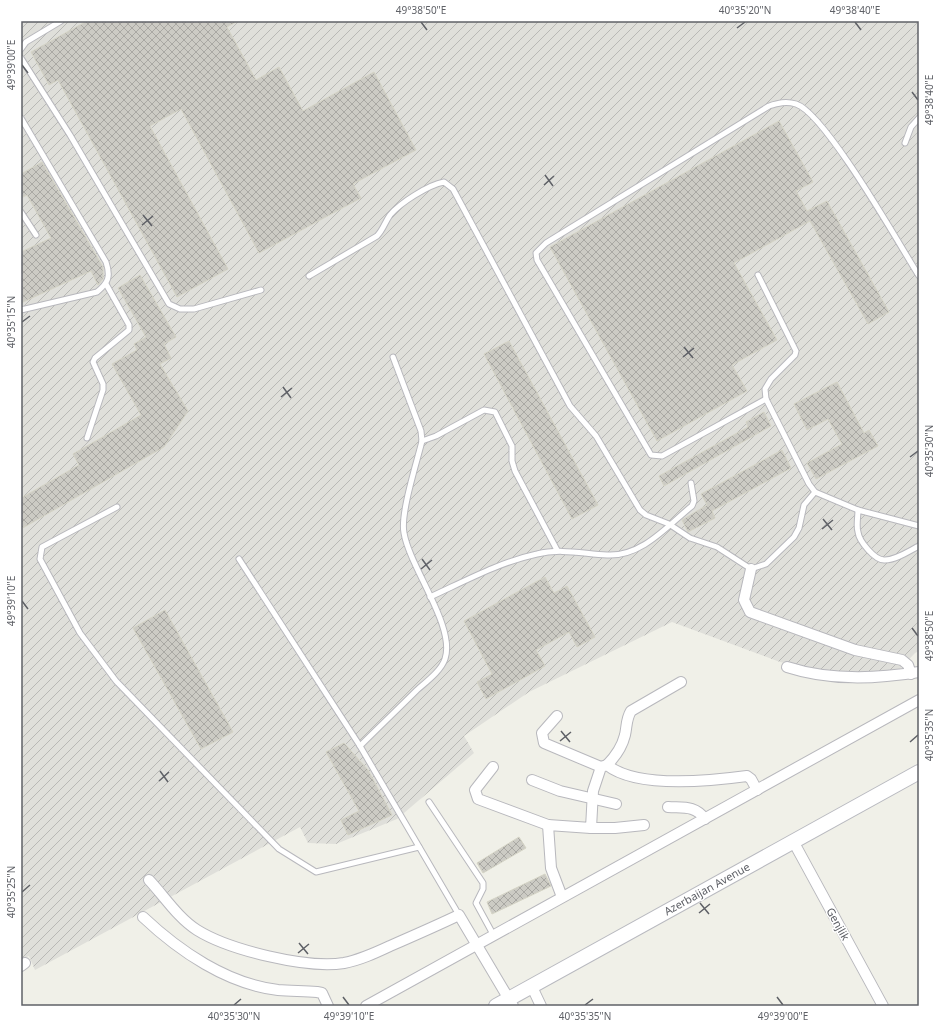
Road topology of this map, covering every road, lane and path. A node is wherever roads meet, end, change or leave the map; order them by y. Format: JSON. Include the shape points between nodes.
{"nodes":[{"id":1,"x":61,"y":21,"type":"edge"},
{"id":2,"x":21,"y":49,"type":"edge"},
{"id":3,"x":21,"y":58,"type":"edge"},
{"id":4,"x":21,"y":118,"type":"edge"},
{"id":5,"x":919,"y":118,"type":"edge"},
{"id":6,"x":905,"y":143,"type":"dead end"},
{"id":7,"x":21,"y":212,"type":"edge"},
{"id":8,"x":36,"y":235,"type":"dead end"},
{"id":9,"x":758,"y":275,"type":"dead end"},
{"id":10,"x":309,"y":276,"type":"dead end"},
{"id":11,"x":919,"y":276,"type":"edge"},
{"id":12,"x":106,"y":284,"type":"junction"},
{"id":13,"x":261,"y":290,"type":"dead end"},
{"id":14,"x":21,"y":310,"type":"edge"},
{"id":15,"x":393,"y":357,"type":"dead end"},
{"id":16,"x":766,"y":399,"type":"junction"},
{"id":17,"x":87,"y":438,"type":"dead end"},
{"id":18,"x":422,"y":441,"type":"junction"},
{"id":19,"x":691,"y":483,"type":"dead end"},
{"id":20,"x":815,"y":492,"type":"junction"},
{"id":21,"x":117,"y":507,"type":"dead end"},
{"id":22,"x":858,"y":510,"type":"junction"},
{"id":23,"x":670,"y":524,"type":"junction"},
{"id":24,"x":919,"y":526,"type":"edge"},
{"id":25,"x":919,"y":546,"type":"edge"},
{"id":26,"x":557,"y":550,"type":"junction"},
{"id":27,"x":239,"y":558,"type":"dead end"},
{"id":28,"x":751,"y":569,"type":"junction"},
{"id":29,"x":430,"y":597,"type":"junction"},
{"id":30,"x":787,"y":667,"type":"dead end"},
{"id":31,"x":915,"y":673,"type":"edge"},
{"id":32,"x":681,"y":682,"type":"dead end"},
{"id":33,"x":919,"y":700,"type":"edge"},
{"id":34,"x":557,"y":716,"type":"dead end"},
{"id":35,"x":360,"y":746,"type":"junction"},
{"id":36,"x":604,"y":766,"type":"junction"},
{"id":37,"x":493,"y":768,"type":"dead end"},
{"id":38,"x":919,"y":772,"type":"edge"},
{"id":39,"x":532,"y":780,"type":"dead end"},
{"id":40,"x":757,"y":790,"type":"junction"},
{"id":41,"x":593,"y":799,"type":"junction"},
{"id":42,"x":429,"y":802,"type":"dead end"},
{"id":43,"x":616,"y":804,"type":"dead end"},
{"id":44,"x":668,"y":807,"type":"dead end"},
{"id":45,"x":705,"y":818,"type":"junction"},
{"id":46,"x":644,"y":824,"type":"dead end"},
{"id":47,"x":548,"y":825,"type":"junction"},
{"id":48,"x":590,"y":828,"type":"junction"},
{"id":49,"x":793,"y":842,"type":"junction"},
{"id":50,"x":419,"y":847,"type":"junction"},
{"id":51,"x":149,"y":880,"type":"dead end"},
{"id":52,"x":562,"y":897,"type":"junction"},
{"id":53,"x":459,"y":915,"type":"junction"},
{"id":54,"x":143,"y":917,"type":"dead end"},
{"id":55,"x":494,"y":936,"type":"junction"},
{"id":56,"x":478,"y":945,"type":"junction"},
{"id":57,"x":532,"y":987,"type":"junction"},
{"id":58,"x":511,"y":1003,"type":"edge"},
{"id":59,"x":328,"y":1006,"type":"edge"},
{"id":60,"x":366,"y":1006,"type":"edge"},
{"id":61,"x":496,"y":1006,"type":"edge"},
{"id":62,"x":541,"y":1006,"type":"edge"},
{"id":63,"x":883,"y":1006,"type":"edge"}],
"edges":[{"from":1,"to":2,"type":"lane","via":[[26,42]]},
{"from":3,"to":13,"type":"lane","via":[[70,135],[169,304],[180,309],[194,309]]},
{"from":4,"to":12,"type":"lane","via":[[106,262],[109,278]]},
{"from":5,"to":6,"type":"lane","via":[[911,127]]},
{"from":7,"to":8,"type":"lane"},
{"from":9,"to":16,"type":"lane","via":[[796,350],[795,355],[771,379],[765,389]]},
{"from":10,"to":23,"type":"lane","via":[[377,236],[390,216],[408,200],[439,183],[449,185],[570,406],[596,436],[640,510],[646,516]]},
{"from":11,"to":16,"type":"lane","via":[[824,128],[796,104],[783,102],[769,106],[546,243],[536,253],[537,260],[651,455],[662,456]]},
{"from":12,"to":14,"type":"lane","via":[[97,292],[85,296]]},
{"from":12,"to":17,"type":"lane","via":[[129,325],[129,330],[93,362],[103,384],[103,390]]},
{"from":15,"to":18,"type":"lane","via":[[421,431]]},
{"from":16,"to":20,"type":"lane"},
{"from":18,"to":26,"type":"lane","via":[[484,410],[495,412],[512,446],[514,471]]},
{"from":18,"to":29,"type":"lane","via":[[403,532]]},
{"from":19,"to":23,"type":"lane","via":[[694,501],[692,506]]},
{"from":20,"to":22,"type":"lane"},
{"from":20,"to":28,"type":"lane","via":[[804,506],[794,537],[766,564]]},
{"from":21,"to":50,"type":"lane","via":[[42,547],[40,559],[80,633],[116,681],[279,849],[316,872]]},
{"from":22,"to":24,"type":"lane"},
{"from":22,"to":25,"type":"lane","via":[[858,532],[862,541],[883,561]]},
{"from":23,"to":26,"type":"lane","via":[[642,547],[621,555]]},
{"from":23,"to":28,"type":"lane","via":[[690,538],[717,547]]},
{"from":26,"to":29,"type":"lane","via":[[496,567]]},
{"from":27,"to":35,"type":"lane"},
{"from":28,"to":31,"type":"street","via":[[744,600],[750,612],[855,650],[902,660]]},
{"from":29,"to":35,"type":"lane","via":[[444,629],[448,647],[445,660],[434,674]]},
{"from":30,"to":31,"type":"street","via":[[805,673],[840,678],[893,677]]},
{"from":32,"to":36,"type":"street","via":[[631,711],[618,752]]},
{"from":33,"to":40,"type":"street"},
{"from":34,"to":36,"type":"street","via":[[542,733],[544,743]]},
{"from":35,"to":50,"type":"lane"},
{"from":36,"to":40,"type":"street","via":[[616,772],[649,779],[704,782],[747,776]]},
{"from":36,"to":41,"type":"street","via":[[593,791]]},
{"from":37,"to":47,"type":"street","via":[[475,790],[478,799]]},
{"from":38,"to":49,"type":"street","name":"Azerbaijan Avenue"},
{"from":39,"to":41,"type":"street","via":[[560,791]]},
{"from":40,"to":45,"type":"street"},
{"from":41,"to":43,"type":"street"},
{"from":41,"to":48,"type":"street"},
{"from":42,"to":55,"type":"lane","via":[[483,883],[476,903]]},
{"from":44,"to":45,"type":"street","via":[[694,808]]},
{"from":45,"to":52,"type":"street"},
{"from":46,"to":48,"type":"street"},
{"from":47,"to":48,"type":"street"},
{"from":47,"to":52,"type":"street","via":[[551,868]]},
{"from":49,"to":57,"type":"street","name":"Azerbaijan Avenue"},
{"from":49,"to":63,"type":"street","name":"Genjlik"},
{"from":50,"to":53,"type":"lane"},
{"from":51,"to":53,"type":"street","via":[[186,921],[198,930],[278,959],[304,963],[346,963],[373,954]]},
{"from":52,"to":55,"type":"street"},
{"from":53,"to":56,"type":"street"},
{"from":54,"to":59,"type":"street","via":[[174,944],[220,972],[277,990],[317,992],[324,997]]},
{"from":55,"to":56,"type":"street"},
{"from":56,"to":58,"type":"street"},
{"from":56,"to":60,"type":"street"},
{"from":57,"to":58,"type":"street","name":"Azerbaijan Avenue"},
{"from":57,"to":62,"type":"street"},
{"from":58,"to":61,"type":"street","name":"Azerbaijan Avenue"}]}
